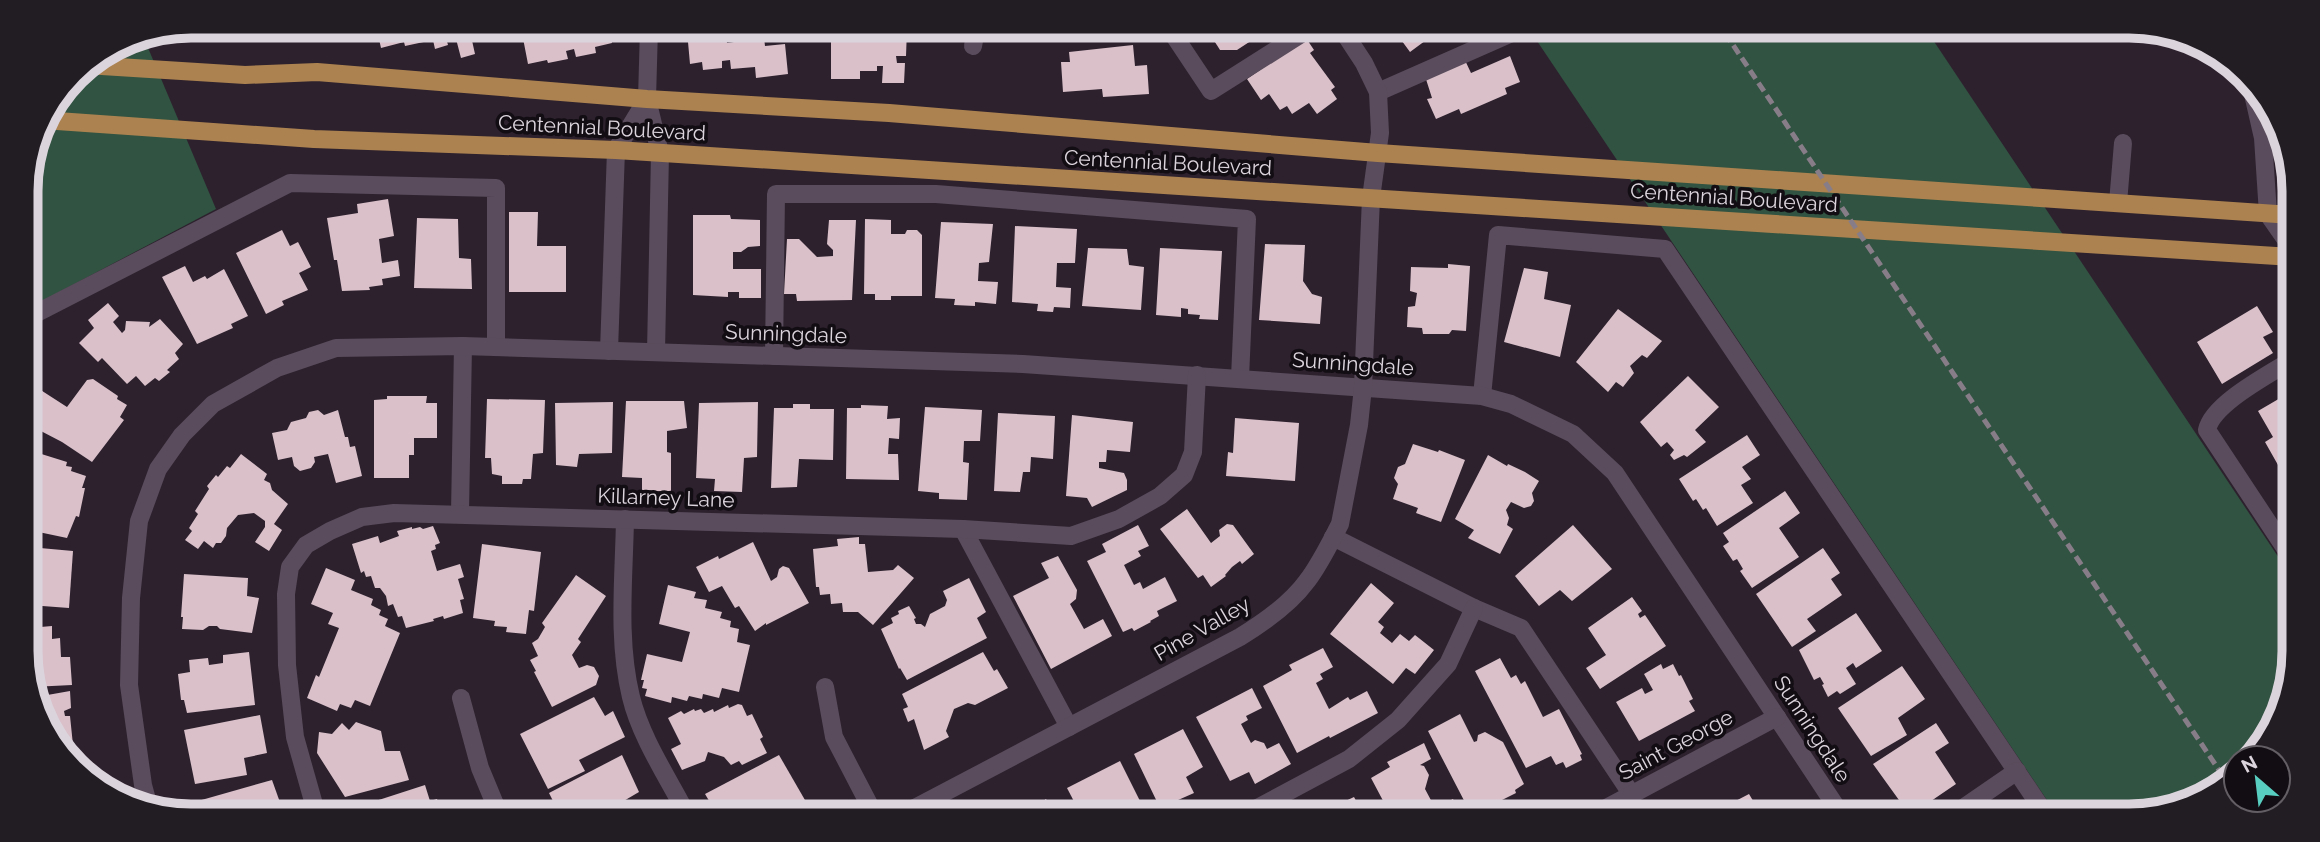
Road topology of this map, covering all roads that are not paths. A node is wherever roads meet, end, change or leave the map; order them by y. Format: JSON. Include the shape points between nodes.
{"nodes":[{"id":1,"x":649,"y":38,"type":"edge"},
{"id":2,"x":1176,"y":38,"type":"edge"},
{"id":3,"x":1295,"y":38,"type":"edge"},
{"id":4,"x":1348,"y":38,"type":"edge"},
{"id":5,"x":1500,"y":38,"type":"edge"},
{"id":6,"x":103,"y":66,"type":"edge"},
{"id":7,"x":1378,"y":92,"type":"junction"},
{"id":8,"x":647,"y":99,"type":"junction"},
{"id":9,"x":2256,"y":107,"type":"edge"},
{"id":10,"x":56,"y":121,"type":"edge"},
{"id":11,"x":2123,"y":143,"type":"dead end"},
{"id":12,"x":616,"y":150,"type":"junction"},
{"id":13,"x":660,"y":153,"type":"junction"},
{"id":14,"x":1378,"y":153,"type":"junction"},
{"id":15,"x":1371,"y":198,"type":"junction"},
{"id":16,"x":2118,"y":203,"type":"junction"},
{"id":17,"x":2268,"y":214,"type":"junction"},
{"id":18,"x":2282,"y":215,"type":"edge"},
{"id":19,"x":2282,"y":234,"type":"edge"},
{"id":20,"x":2282,"y":256,"type":"edge"},
{"id":21,"x":39,"y":312,"type":"edge"},
{"id":22,"x":463,"y":346,"type":"junction"},
{"id":23,"x":496,"y":347,"type":"junction"},
{"id":24,"x":609,"y":351,"type":"junction"},
{"id":25,"x":656,"y":352,"type":"junction"},
{"id":26,"x":774,"y":356,"type":"junction"},
{"id":27,"x":2282,"y":366,"type":"edge"},
{"id":28,"x":1197,"y":375,"type":"junction"},
{"id":29,"x":1240,"y":378,"type":"junction"},
{"id":30,"x":1363,"y":387,"type":"junction"},
{"id":31,"x":1482,"y":396,"type":"junction"},
{"id":32,"x":460,"y":513,"type":"junction"},
{"id":33,"x":625,"y":519,"type":"junction"},
{"id":34,"x":963,"y":529,"type":"junction"},
{"id":35,"x":1333,"y":537,"type":"junction"},
{"id":36,"x":2282,"y":543,"type":"edge"},
{"id":37,"x":1474,"y":608,"type":"junction"},
{"id":38,"x":825,"y":687,"type":"dead end"},
{"id":39,"x":461,"y":698,"type":"dead end"},
{"id":40,"x":1777,"y":717,"type":"junction"},
{"id":41,"x":1069,"y":727,"type":"junction"},
{"id":42,"x":2017,"y":771,"type":"junction"},
{"id":43,"x":1632,"y":795,"type":"junction"},
{"id":44,"x":146,"y":796,"type":"edge"},
{"id":45,"x":1266,"y":803,"type":"edge"},
{"id":46,"x":1616,"y":803,"type":"edge"},
{"id":47,"x":1834,"y":803,"type":"edge"},
{"id":48,"x":1970,"y":803,"type":"edge"},
{"id":49,"x":2038,"y":803,"type":"edge"},
{"id":50,"x":314,"y":804,"type":"edge"},
{"id":51,"x":495,"y":804,"type":"edge"},
{"id":52,"x":681,"y":804,"type":"edge"},
{"id":53,"x":869,"y":804,"type":"edge"},
{"id":54,"x":923,"y":804,"type":"edge"}],
"edges":[{"from":1,"to":8,"type":"street"},
{"from":2,"to":3,"type":"street","via":[[1212,91]]},
{"from":4,"to":7,"type":"street"},
{"from":5,"to":7,"type":"street"},
{"from":6,"to":8,"type":"main road","name":"Centennial Boulevard","via":[[245,75],[317,72]]},
{"from":7,"to":14,"type":"street","name":"Pine Valley"},
{"from":8,"to":12,"type":"street"},
{"from":8,"to":13,"type":"street"},
{"from":8,"to":14,"type":"main road","name":"Centennial Boulevard","via":[[889,113]]},
{"from":9,"to":17,"type":"street","via":[[2263,138]]},
{"from":10,"to":12,"type":"main road","name":"Centennial Boulevard","via":[[314,139]]},
{"from":11,"to":16,"type":"street"},
{"from":12,"to":13,"type":"main road","name":"Centennial Boulevard"},
{"from":12,"to":24,"type":"street"},
{"from":13,"to":15,"type":"main road","name":"Centennial Boulevard"},
{"from":13,"to":25,"type":"street"},
{"from":14,"to":15,"type":"street","name":"Pine Valley"},
{"from":14,"to":16,"type":"main road","name":"Centennial Boulevard"},
{"from":15,"to":20,"type":"main road","name":"Centennial Boulevard"},
{"from":15,"to":30,"type":"street","name":"Pine Valley"},
{"from":16,"to":17,"type":"main road","name":"Centennial Boulevard"},
{"from":17,"to":18,"type":"main road","name":"Centennial Boulevard"},
{"from":17,"to":19,"type":"street"},
{"from":21,"to":23,"type":"street","via":[[290,183],[496,188]]},
{"from":22,"to":23,"type":"street","name":"Sunningdale"},
{"from":22,"to":32,"type":"street"},
{"from":22,"to":44,"type":"street","name":"Sunningdale","via":[[335,348],[276,368],[213,404],[182,435],[158,469],[139,522],[131,598],[129,685]]},
{"from":23,"to":24,"type":"street","name":"Sunningdale"},
{"from":24,"to":25,"type":"street","name":"Sunningdale"},
{"from":25,"to":26,"type":"street","name":"Sunningdale"},
{"from":26,"to":28,"type":"street","name":"Sunningdale"},
{"from":26,"to":29,"type":"street","via":[[776,194],[936,194],[1247,219]]},
{"from":27,"to":36,"type":"street","via":[[2225,404],[2208,421],[2207,430]]},
{"from":28,"to":29,"type":"street","name":"Sunningdale"},
{"from":28,"to":34,"type":"street","name":"Killarney Lane","via":[[1193,452],[1184,475],[1160,496],[1119,519],[1070,536]]},
{"from":29,"to":30,"type":"street","name":"Sunningdale"},
{"from":30,"to":31,"type":"street","name":"Sunningdale"},
{"from":30,"to":35,"type":"street","name":"Pine Valley","via":[[1340,524]]},
{"from":31,"to":40,"type":"street","name":"Sunningdale","via":[[1511,404],[1573,435],[1615,472]]},
{"from":31,"to":42,"type":"street","via":[[1498,235],[1665,249]]},
{"from":32,"to":33,"type":"street","name":"Killarney Lane"},
{"from":32,"to":50,"type":"street","name":"Killarney Lane","via":[[362,517],[306,545],[290,567],[287,665],[295,737]]},
{"from":33,"to":34,"type":"street","name":"Killarney Lane"},
{"from":33,"to":52,"type":"street","via":[[624,654],[631,699]]},
{"from":34,"to":41,"type":"street"},
{"from":35,"to":37,"type":"street"},
{"from":35,"to":41,"type":"street","name":"Pine Valley","via":[[1307,582],[1265,622]]},
{"from":37,"to":43,"type":"street","via":[[1521,628]]},
{"from":37,"to":45,"type":"street","via":[[1448,664],[1398,720],[1349,759]]},
{"from":38,"to":53,"type":"street","via":[[834,737]]},
{"from":39,"to":51,"type":"street"},
{"from":40,"to":43,"type":"street","name":"Saint George"},
{"from":40,"to":47,"type":"street","name":"Sunningdale"},
{"from":41,"to":54,"type":"street","name":"Pine Valley"},
{"from":42,"to":48,"type":"street"},
{"from":42,"to":49,"type":"street"},
{"from":43,"to":46,"type":"street","name":"Saint George"}]}
